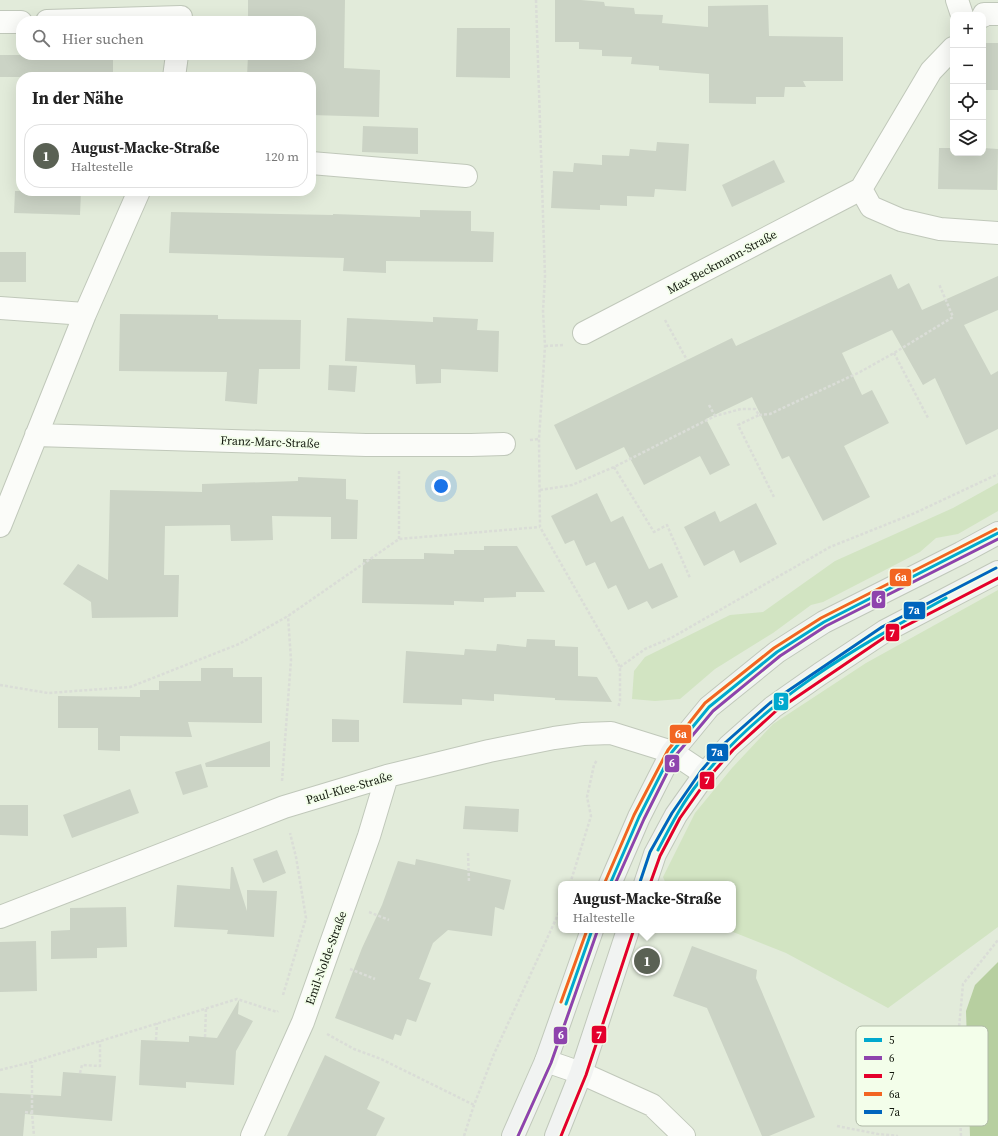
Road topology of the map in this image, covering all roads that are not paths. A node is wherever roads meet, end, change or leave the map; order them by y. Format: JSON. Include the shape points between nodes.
{"nodes":[{"id":1,"x":957,"y":0,"type":"edge"},
{"id":2,"x":961,"y":12,"type":"edge"},
{"id":3,"x":182,"y":13,"type":"edge"},
{"id":4,"x":986,"y":14,"type":"edge"},
{"id":5,"x":998,"y":14,"type":"edge"},
{"id":6,"x":131,"y":16,"type":"edge"},
{"id":7,"x":0,"y":22,"type":"edge"},
{"id":8,"x":16,"y":22,"type":"edge"},
{"id":9,"x":950,"y":51,"type":"edge"},
{"id":10,"x":176,"y":60,"type":"edge"},
{"id":11,"x":174,"y":72,"type":"edge"},
{"id":12,"x":316,"y":163,"type":"edge"},
{"id":13,"x":466,"y":176,"type":"dead end"},
{"id":14,"x":861,"y":189,"type":"junction"},
{"id":15,"x":137,"y":196,"type":"edge"},
{"id":16,"x":998,"y":233,"type":"edge"},
{"id":17,"x":0,"y":308,"type":"edge"},
{"id":18,"x":85,"y":314,"type":"junction"},
{"id":19,"x":584,"y":333,"type":"dead end"},
{"id":20,"x":36,"y":435,"type":"junction"},
{"id":21,"x":504,"y":444,"type":"dead end"},
{"id":22,"x":0,"y":526,"type":"edge"},
{"id":23,"x":998,"y":532,"type":"edge"},
{"id":24,"x":998,"y":572,"type":"edge"},
{"id":25,"x":672,"y":752,"type":"junction"},
{"id":26,"x":705,"y":774,"type":"junction"},
{"id":27,"x":387,"y":776,"type":"junction"},
{"id":28,"x":611,"y":881,"type":"edge"},
{"id":29,"x":646,"y":881,"type":"edge"},
{"id":30,"x":0,"y":916,"type":"edge"},
{"id":31,"x":591,"y":933,"type":"edge"},
{"id":32,"x":627,"y":933,"type":"edge"},
{"id":33,"x":546,"y":1061,"type":"junction"},
{"id":34,"x":581,"y":1073,"type":"junction"},
{"id":35,"x":252,"y":1136,"type":"edge"},
{"id":36,"x":513,"y":1136,"type":"edge"},
{"id":37,"x":556,"y":1136,"type":"edge"},
{"id":38,"x":684,"y":1136,"type":"edge"}],
"edges":[{"from":1,"to":2,"type":"street"},
{"from":3,"to":6,"type":"street"},
{"from":4,"to":5,"type":"street"},
{"from":7,"to":8,"type":"street"},
{"from":9,"to":14,"type":"street","via":[[931,71]]},
{"from":10,"to":11,"type":"street"},
{"from":12,"to":13,"type":"street"},
{"from":14,"to":16,"type":"street","via":[[871,207],[901,220],[940,229]]},
{"from":14,"to":19,"type":"street","name":"Max-Beckmann-Straße"},
{"from":15,"to":18,"type":"street"},
{"from":17,"to":18,"type":"street"},
{"from":18,"to":20,"type":"street"},
{"from":20,"to":21,"type":"street","name":"Franz-Marc-Straße","via":[[399,445]]},
{"from":20,"to":22,"type":"street"},
{"from":23,"to":25,"type":"street","via":[[824,622],[777,652],[710,707]]},
{"from":24,"to":26,"type":"street","via":[[885,631],[820,674],[773,707],[729,746]]},
{"from":25,"to":26,"type":"street","name":"Paul-Klee-Straße"},
{"from":25,"to":27,"type":"street","name":"Paul-Klee-Straße","via":[[611,733],[583,734],[489,751]]},
{"from":25,"to":28,"type":"street","via":[[639,817]]},
{"from":26,"to":29,"type":"street","via":[[676,815],[655,854]]},
{"from":27,"to":30,"type":"street","name":"Paul-Klee-Straße","via":[[284,807]]},
{"from":27,"to":35,"type":"street","name":"Emil-Nolde-Straße","via":[[369,836],[303,1022]]},
{"from":31,"to":33,"type":"street"},
{"from":32,"to":34,"type":"street"},
{"from":33,"to":34,"type":"street"},
{"from":33,"to":36,"type":"street"},
{"from":34,"to":37,"type":"street"},
{"from":34,"to":38,"type":"street","via":[[652,1106]]}]}
